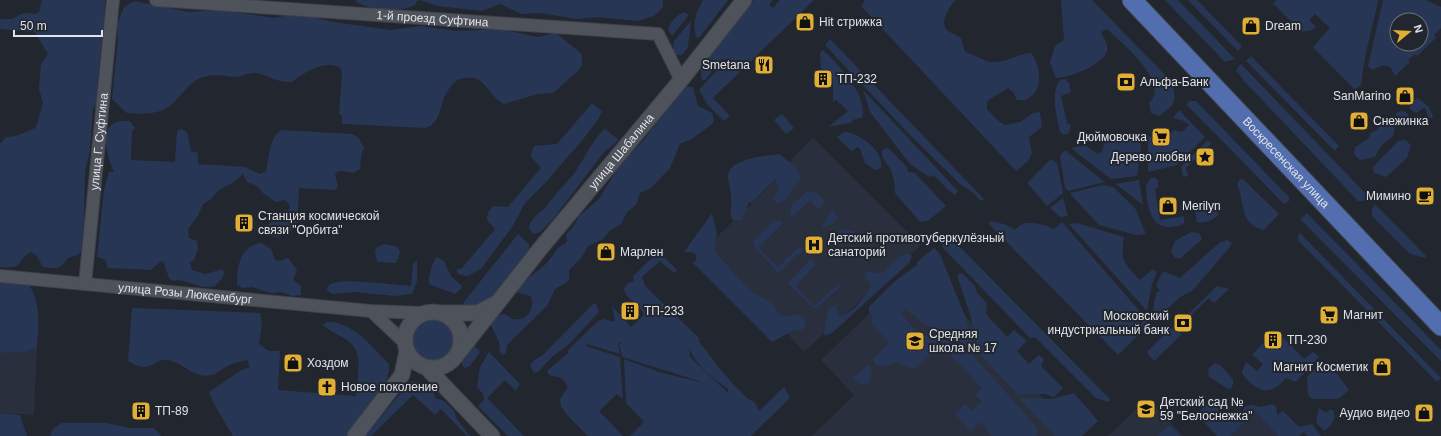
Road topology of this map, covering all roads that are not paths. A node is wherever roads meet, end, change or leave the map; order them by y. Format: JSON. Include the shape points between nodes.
{"nodes":[{"id":1,"x":113,"y":0,"type":"edge"},
{"id":2,"x":156,"y":0,"type":"edge"},
{"id":3,"x":744,"y":0,"type":"edge"},
{"id":4,"x":1132,"y":0,"type":"edge"},
{"id":5,"x":681,"y":80,"type":"junction"},
{"id":6,"x":0,"y":276,"type":"edge"},
{"id":7,"x":85,"y":284,"type":"junction"},
{"id":8,"x":497,"y":303,"type":"junction"},
{"id":9,"x":370,"y":311,"type":"junction"},
{"id":10,"x":422,"y":313,"type":"junction"},
{"id":11,"x":443,"y":313,"type":"junction"},
{"id":12,"x":1441,"y":326,"type":"edge"},
{"id":13,"x":406,"y":347,"type":"junction"},
{"id":14,"x":459,"y":352,"type":"junction"},
{"id":15,"x":449,"y":364,"type":"junction"},
{"id":16,"x":425,"y":367,"type":"junction"},
{"id":17,"x":402,"y":375,"type":"junction"},
{"id":18,"x":453,"y":395,"type":"junction"},
{"id":19,"x":355,"y":436,"type":"edge"},
{"id":20,"x":492,"y":436,"type":"edge"}],
"edges":[{"from":1,"to":7,"type":"street","name":"улица Г. Суфтина"},
{"from":2,"to":5,"type":"street","name":"1-й проезд Суфтина","via":[[658,34]]},
{"from":3,"to":5,"type":"street","name":"улица Шабалина"},
{"from":4,"to":12,"type":"main road","name":"Воскресенская улица"},
{"from":5,"to":8,"type":"street","name":"улица Шабалина"},
{"from":6,"to":7,"type":"street","name":"улица Розы Люксембург"},
{"from":7,"to":9,"type":"street","name":"улица Розы Люксембург"},
{"from":8,"to":11,"type":"street","via":[[478,313]]},
{"from":8,"to":14,"type":"street","name":"улица Шабалина"},
{"from":9,"to":10,"type":"street","name":"улица Розы Люксембург"},
{"from":9,"to":13,"type":"street"},
{"from":10,"to":11,"type":"street"},
{"from":10,"to":13,"type":"street","via":[[415,317],[407,329]]},
{"from":11,"to":14,"type":"street","via":[[454,320],[461,331]]},
{"from":13,"to":16,"type":"street","via":[[413,360]]},
{"from":13,"to":17,"type":"street"},
{"from":14,"to":15,"type":"street"},
{"from":15,"to":16,"type":"street","via":[[439,368]]},
{"from":15,"to":18,"type":"street"},
{"from":16,"to":17,"type":"street"},
{"from":16,"to":18,"type":"street"},
{"from":17,"to":19,"type":"street"},
{"from":18,"to":20,"type":"street"}]}
